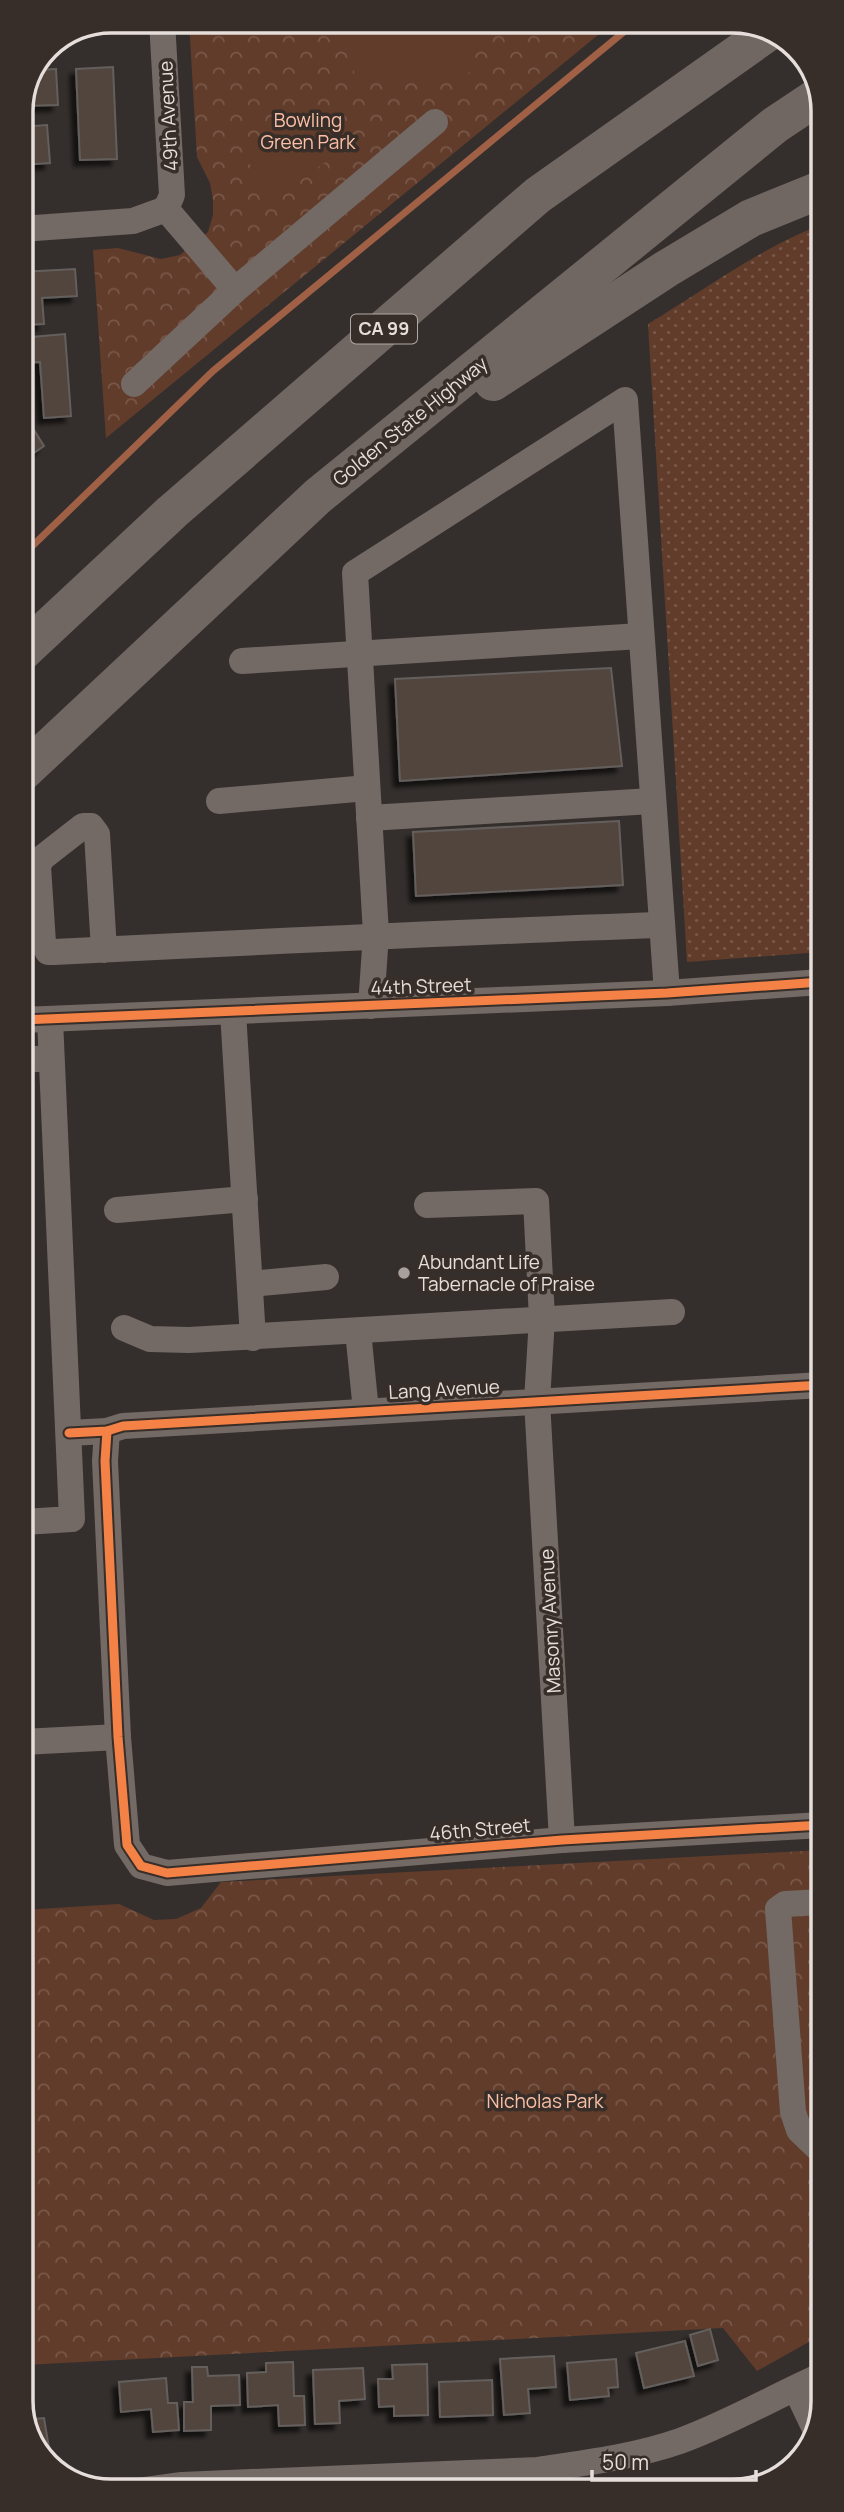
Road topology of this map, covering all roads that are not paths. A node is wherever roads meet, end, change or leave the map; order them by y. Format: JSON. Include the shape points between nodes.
{"nodes":[{"id":1,"x":164,"y":33,"type":"edge"},
{"id":2,"x":760,"y":38,"type":"edge"},
{"id":3,"x":810,"y":102,"type":"edge"},
{"id":4,"x":435,"y":122,"type":"dead end"},
{"id":5,"x":811,"y":194,"type":"edge"},
{"id":6,"x":166,"y":209,"type":"junction"},
{"id":7,"x":33,"y":228,"type":"edge"},
{"id":8,"x":235,"y":290,"type":"junction"},
{"id":9,"x":134,"y":384,"type":"dead end"},
{"id":10,"x":318,"y":496,"type":"junction"},
{"id":11,"x":641,"y":636,"type":"junction"},
{"id":12,"x":33,"y":642,"type":"edge"},
{"id":13,"x":360,"y":655,"type":"junction"},
{"id":14,"x":242,"y":661,"type":"dead end"},
{"id":15,"x":33,"y":763,"type":"edge"},
{"id":16,"x":367,"y":788,"type":"junction"},
{"id":17,"x":219,"y":801,"type":"dead end"},
{"id":18,"x":652,"y":801,"type":"junction"},
{"id":19,"x":369,"y":818,"type":"junction"},
{"id":20,"x":660,"y":925,"type":"junction"},
{"id":21,"x":376,"y":934,"type":"junction"},
{"id":22,"x":104,"y":950,"type":"junction"},
{"id":23,"x":811,"y":983,"type":"edge"},
{"id":24,"x":667,"y":993,"type":"junction"},
{"id":25,"x":371,"y":1006,"type":"junction"},
{"id":26,"x":233,"y":1012,"type":"junction"},
{"id":27,"x":50,"y":1019,"type":"junction"},
{"id":28,"x":33,"y":1020,"type":"edge"},
{"id":29,"x":51,"y":1058,"type":"junction"},
{"id":30,"x":33,"y":1059,"type":"edge"},
{"id":31,"x":245,"y":1199,"type":"junction"},
{"id":32,"x":427,"y":1205,"type":"dead end"},
{"id":33,"x":117,"y":1210,"type":"dead end"},
{"id":34,"x":326,"y":1277,"type":"dead end"},
{"id":35,"x":250,"y":1284,"type":"junction"},
{"id":36,"x":671,"y":1312,"type":"dead end"},
{"id":37,"x":541,"y":1318,"type":"junction"},
{"id":38,"x":124,"y":1328,"type":"dead end"},
{"id":39,"x":358,"y":1331,"type":"junction"},
{"id":40,"x":253,"y":1338,"type":"junction"},
{"id":41,"x":811,"y":1386,"type":"edge"},
{"id":42,"x":537,"y":1401,"type":"junction"},
{"id":43,"x":366,"y":1411,"type":"junction"},
{"id":44,"x":107,"y":1431,"type":"junction"},
{"id":45,"x":68,"y":1433,"type":"junction"},
{"id":46,"x":33,"y":1521,"type":"edge"},
{"id":47,"x":118,"y":1737,"type":"junction"},
{"id":48,"x":33,"y":1741,"type":"edge"},
{"id":49,"x":811,"y":1826,"type":"edge"},
{"id":50,"x":562,"y":1840,"type":"junction"},
{"id":51,"x":811,"y":1903,"type":"edge"},
{"id":52,"x":811,"y":2138,"type":"edge"},
{"id":53,"x":811,"y":2381,"type":"edge"},
{"id":54,"x":796,"y":2389,"type":"junction"},
{"id":55,"x":809,"y":2416,"type":"edge"},
{"id":56,"x":337,"y":2479,"type":"edge"}],
"edges":[{"from":1,"to":6,"type":"street","name":"49th Avenue","via":[[172,195]]},
{"from":2,"to":12,"type":"highway","number":"CA 99","via":[[538,195],[172,512]]},
{"from":3,"to":10,"type":"highway","name":"Golden State Highway","via":[[775,125]]},
{"from":4,"to":8,"type":"street"},
{"from":5,"to":10,"type":"highway","via":[[751,218],[666,269]]},
{"from":6,"to":7,"type":"street","via":[[133,221]]},
{"from":6,"to":8,"type":"street"},
{"from":8,"to":9,"type":"street"},
{"from":10,"to":15,"type":"highway","name":"Golden State Highway"},
{"from":11,"to":13,"type":"street"},
{"from":11,"to":13,"type":"street","via":[[625,400],[355,573]]},
{"from":11,"to":18,"type":"street"},
{"from":13,"to":14,"type":"street"},
{"from":13,"to":16,"type":"street"},
{"from":16,"to":17,"type":"street"},
{"from":16,"to":19,"type":"street"},
{"from":18,"to":19,"type":"street"},
{"from":18,"to":20,"type":"street"},
{"from":19,"to":21,"type":"street"},
{"from":20,"to":21,"type":"street"},
{"from":20,"to":24,"type":"street"},
{"from":21,"to":22,"type":"street"},
{"from":21,"to":25,"type":"street"},
{"from":22,"to":22,"type":"street","via":[[48,952],[43,943],[40,862],[83,826],[91,826],[97,834]]},
{"from":23,"to":24,"type":"street","name":"44th Street"},
{"from":24,"to":25,"type":"street","name":"44th Street"},
{"from":25,"to":26,"type":"street","name":"44th Street"},
{"from":26,"to":27,"type":"street","name":"44th Street"},
{"from":26,"to":31,"type":"street"},
{"from":27,"to":28,"type":"street","name":"44th Street"},
{"from":27,"to":29,"type":"street"},
{"from":29,"to":30,"type":"street"},
{"from":29,"to":45,"type":"street"},
{"from":31,"to":33,"type":"street"},
{"from":31,"to":35,"type":"street"},
{"from":32,"to":37,"type":"street","name":"Masonry Avenue","via":[[537,1201]]},
{"from":34,"to":35,"type":"street"},
{"from":35,"to":40,"type":"street"},
{"from":36,"to":37,"type":"street"},
{"from":37,"to":39,"type":"street"},
{"from":37,"to":42,"type":"street","name":"Masonry Avenue"},
{"from":38,"to":40,"type":"street","via":[[150,1339]]},
{"from":39,"to":40,"type":"street"},
{"from":39,"to":43,"type":"street"},
{"from":41,"to":42,"type":"street","name":"Lang Avenue"},
{"from":42,"to":43,"type":"street","name":"Lang Avenue"},
{"from":42,"to":50,"type":"street","name":"Masonry Avenue"},
{"from":43,"to":44,"type":"street","name":"Lang Avenue","via":[[123,1426]]},
{"from":44,"to":45,"type":"street","name":"Lang Avenue"},
{"from":44,"to":47,"type":"street"},
{"from":45,"to":46,"type":"street","via":[[72,1519]]},
{"from":47,"to":48,"type":"street"},
{"from":47,"to":50,"type":"street","name":"46th Street","via":[[127,1845],[141,1866],[167,1873]]},
{"from":49,"to":50,"type":"street","name":"46th Street"},
{"from":51,"to":52,"type":"street","via":[[785,1904],[778,1909],[793,2112],[799,2130]]},
{"from":53,"to":54,"type":"street"},
{"from":54,"to":55,"type":"street"},
{"from":54,"to":56,"type":"street","via":[[681,2440],[595,2462],[537,2470]]}]}
